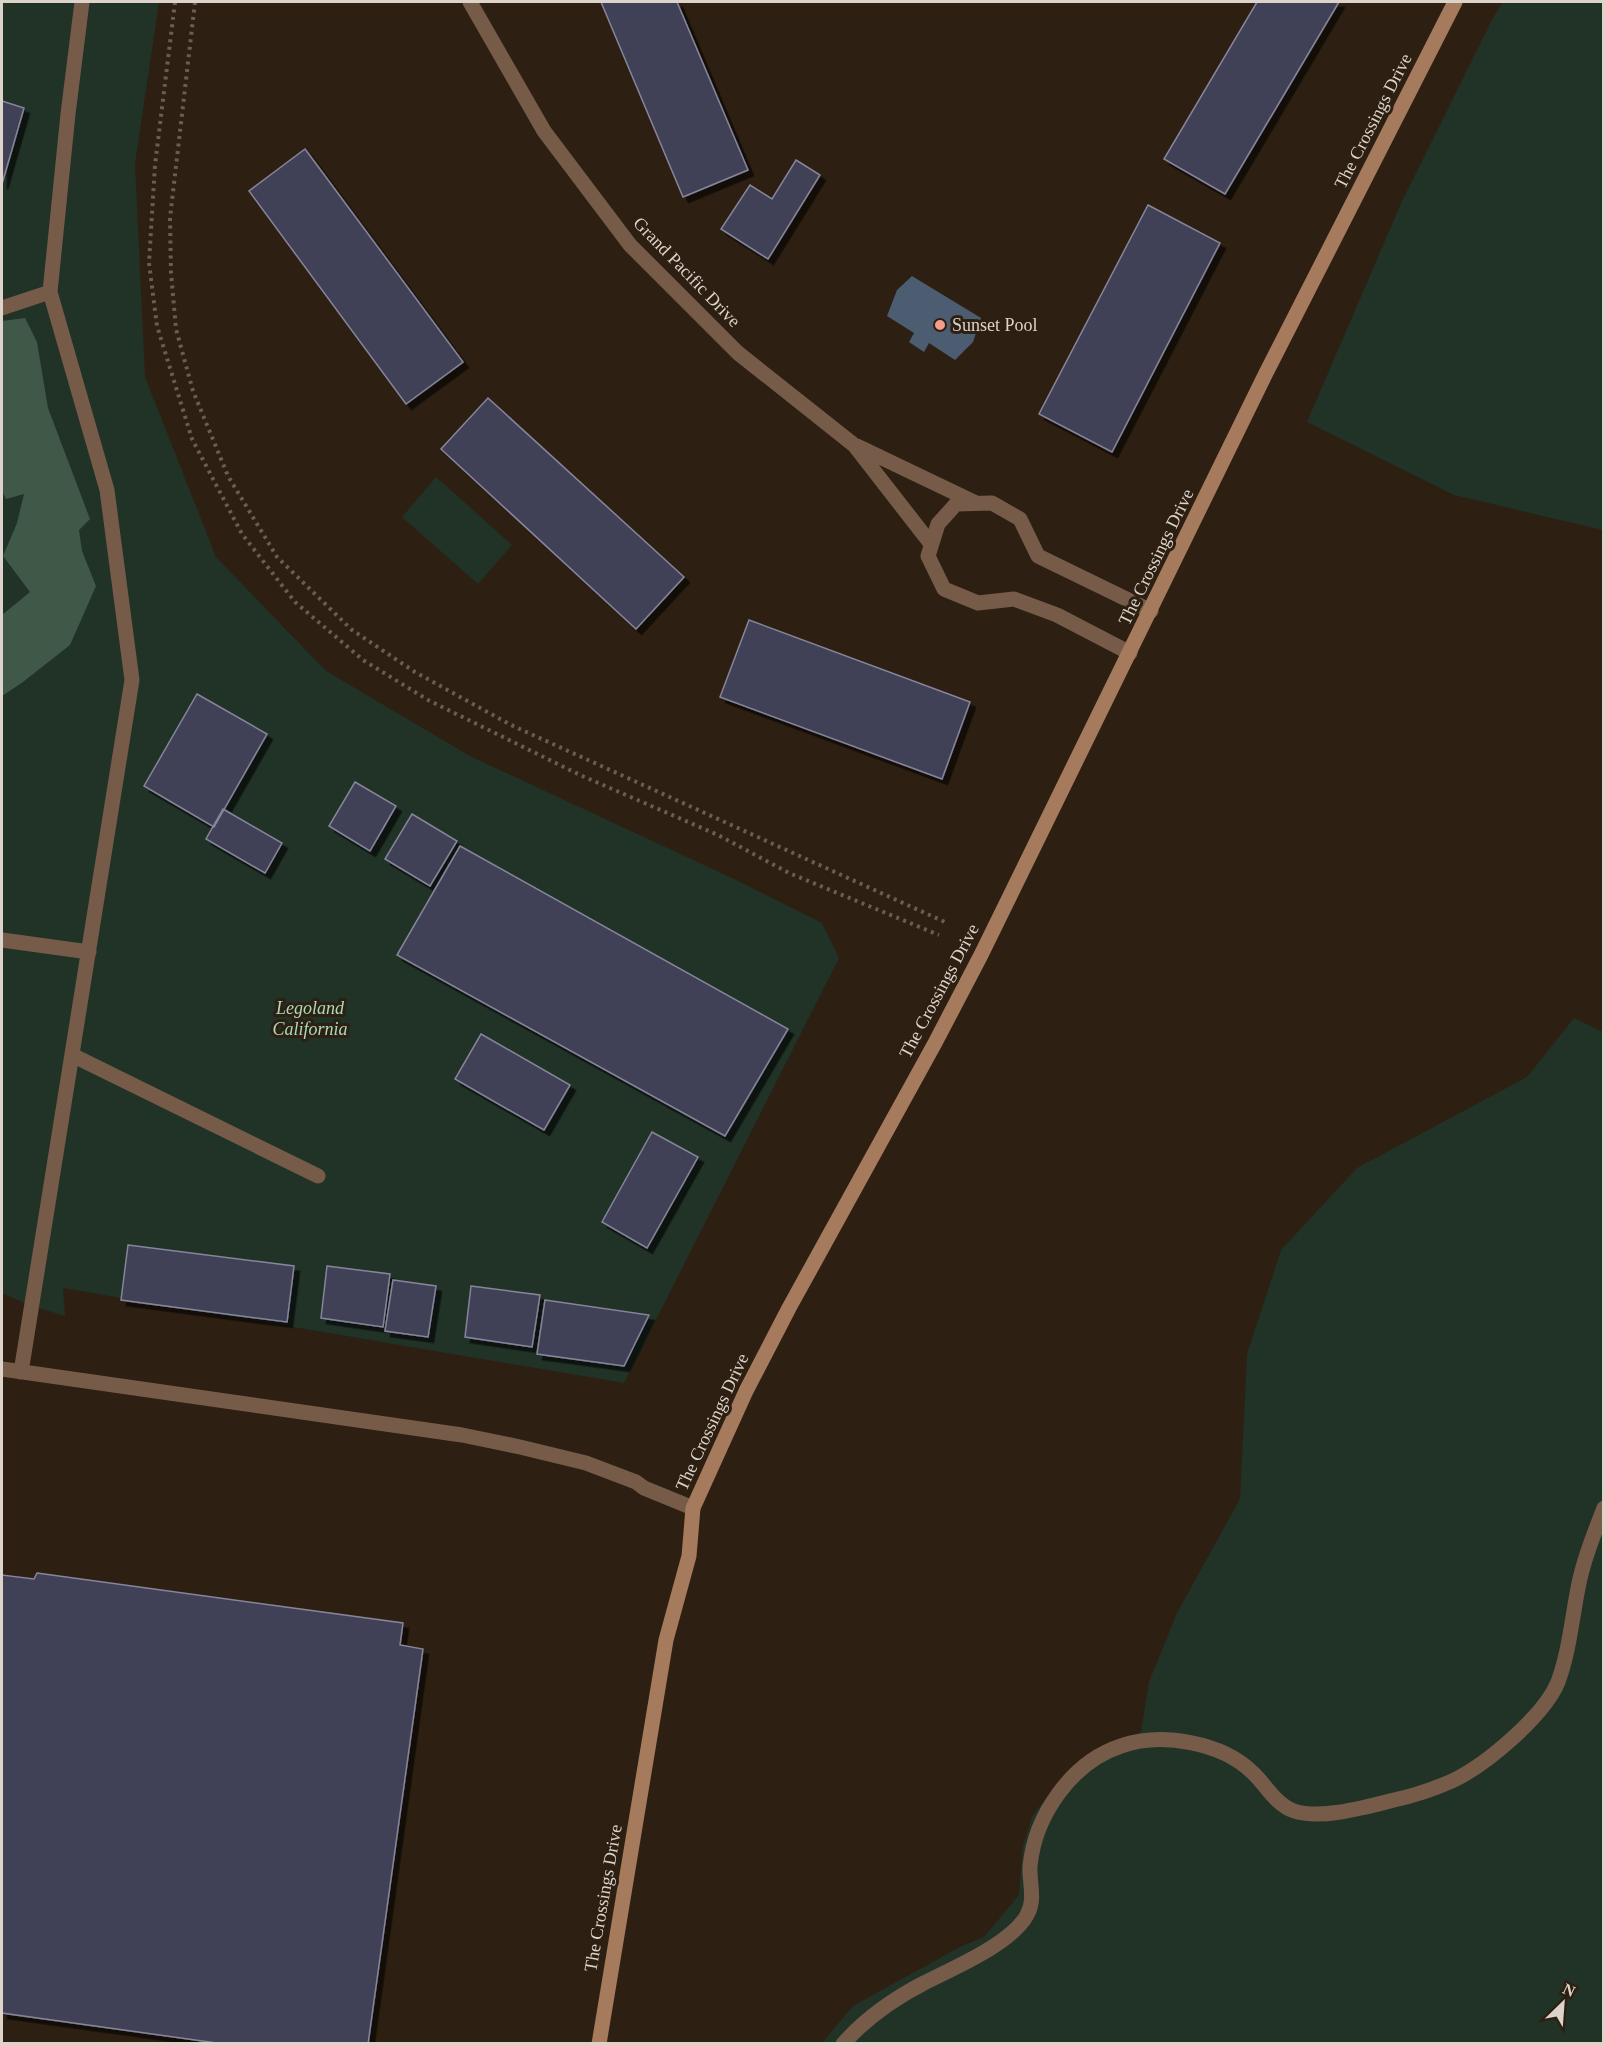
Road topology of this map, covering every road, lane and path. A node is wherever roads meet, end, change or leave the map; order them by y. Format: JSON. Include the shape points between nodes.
{"nodes":[{"id":1,"x":82,"y":2,"type":"edge"},
{"id":2,"x":175,"y":2,"type":"edge"},
{"id":3,"x":195,"y":2,"type":"edge"},
{"id":4,"x":470,"y":2,"type":"edge"},
{"id":5,"x":1455,"y":2,"type":"edge"},
{"id":6,"x":50,"y":292,"type":"junction"},
{"id":7,"x":2,"y":308,"type":"edge"},
{"id":8,"x":854,"y":445,"type":"junction"},
{"id":9,"x":978,"y":503,"type":"junction"},
{"id":10,"x":932,"y":544,"type":"junction"},
{"id":11,"x":1151,"y":611,"type":"junction"},
{"id":12,"x":1130,"y":653,"type":"junction"},
{"id":13,"x":945,"y":922,"type":"dead end"},
{"id":14,"x":939,"y":935,"type":"dead end"},
{"id":15,"x":2,"y":940,"type":"edge"},
{"id":16,"x":89,"y":952,"type":"junction"},
{"id":17,"x":72,"y":1055,"type":"junction"},
{"id":18,"x":318,"y":1176,"type":"dead end"},
{"id":19,"x":2,"y":1369,"type":"edge"},
{"id":20,"x":21,"y":1372,"type":"junction"},
{"id":21,"x":693,"y":1508,"type":"junction"},
{"id":22,"x":1604,"y":1508,"type":"edge"},
{"id":23,"x":599,"y":2043,"type":"edge"},
{"id":24,"x":843,"y":2043,"type":"edge"}],
"edges":[{"from":1,"to":6,"type":"street"},
{"from":2,"to":14,"type":"path","via":[[155,165],[149,263],[157,326],[192,439],[242,534],[295,602],[363,660],[428,700],[580,775],[718,835],[789,873]]},
{"from":3,"to":13,"type":"path","via":[[170,218],[176,329],[193,392],[228,476],[277,557],[352,630],[434,683],[511,725]]},
{"from":4,"to":8,"type":"street","name":"Grand Pacific Drive","via":[[544,131],[630,245],[738,352]]},
{"from":5,"to":11,"type":"street","name":"The Crossings Drive","via":[[1265,375]]},
{"from":6,"to":7,"type":"street"},
{"from":6,"to":16,"type":"street","via":[[107,490],[132,680]]},
{"from":8,"to":9,"type":"street"},
{"from":8,"to":10,"type":"street"},
{"from":9,"to":10,"type":"street","via":[[956,504],[938,524]]},
{"from":9,"to":11,"type":"street","via":[[992,503],[1020,519],[1038,556]]},
{"from":10,"to":12,"type":"street","via":[[928,556],[944,589],[978,603],[1014,599],[1057,615]]},
{"from":11,"to":12,"type":"street","name":"The Crossings Drive"},
{"from":12,"to":21,"type":"street","name":"The Crossings Drive","via":[[981,955],[746,1391]]},
{"from":15,"to":16,"type":"street"},
{"from":16,"to":17,"type":"street"},
{"from":17,"to":18,"type":"street"},
{"from":17,"to":20,"type":"street"},
{"from":19,"to":20,"type":"street"},
{"from":20,"to":21,"type":"street","via":[[462,1435],[586,1464]]},
{"from":21,"to":23,"type":"street","name":"The Crossings Drive","via":[[689,1556],[666,1640]]},
{"from":22,"to":24,"type":"street","via":[[1584,1562],[1557,1684],[1530,1722],[1476,1766],[1454,1780],[1403,1798],[1317,1814],[1294,1812],[1283,1806],[1252,1771],[1211,1749],[1172,1739],[1118,1746],[1087,1764],[1059,1793],[1047,1813],[1032,1851],[1033,1900],[1021,1923],[997,1943],[889,2005]]}]}
